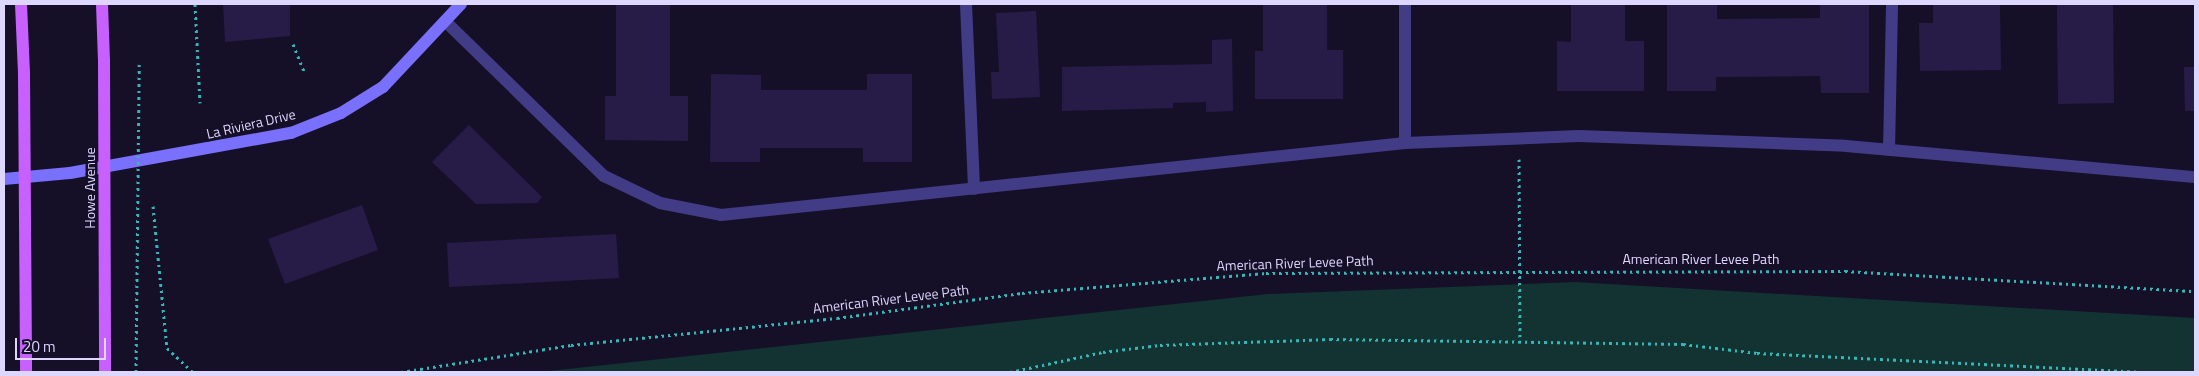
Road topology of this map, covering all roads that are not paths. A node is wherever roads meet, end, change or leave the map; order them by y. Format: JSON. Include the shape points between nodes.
{"nodes":[{"id":1,"x":21,"y":4,"type":"edge"},
{"id":2,"x":102,"y":4,"type":"edge"},
{"id":3,"x":461,"y":4,"type":"edge"},
{"id":4,"x":966,"y":4,"type":"edge"},
{"id":5,"x":1405,"y":4,"type":"edge"},
{"id":6,"x":1892,"y":4,"type":"edge"},
{"id":7,"x":446,"y":22,"type":"junction"},
{"id":8,"x":1405,"y":142,"type":"junction"},
{"id":9,"x":1889,"y":150,"type":"junction"},
{"id":10,"x":2195,"y":177,"type":"edge"},
{"id":11,"x":4,"y":179,"type":"edge"},
{"id":12,"x":974,"y":190,"type":"junction"},
{"id":13,"x":26,"y":372,"type":"edge"},
{"id":14,"x":105,"y":372,"type":"edge"}],
"edges":[{"from":1,"to":13,"type":"main road","bridge":true},
{"from":2,"to":14,"type":"main road","name":"Howe Avenue","bridge":true},
{"from":3,"to":7,"type":"street","name":"La Riviera Drive"},
{"from":4,"to":12,"type":"lane"},
{"from":5,"to":8,"type":"lane"},
{"from":6,"to":9,"type":"lane"},
{"from":7,"to":11,"type":"street","name":"La Riviera Drive","via":[[383,87],[341,113],[291,133],[70,173]]},
{"from":7,"to":12,"type":"lane","via":[[579,157],[604,176],[675,208],[721,215]]},
{"from":8,"to":9,"type":"lane","via":[[1519,138],[1739,140]]},
{"from":8,"to":12,"type":"lane"},
{"from":9,"to":10,"type":"lane"}]}
